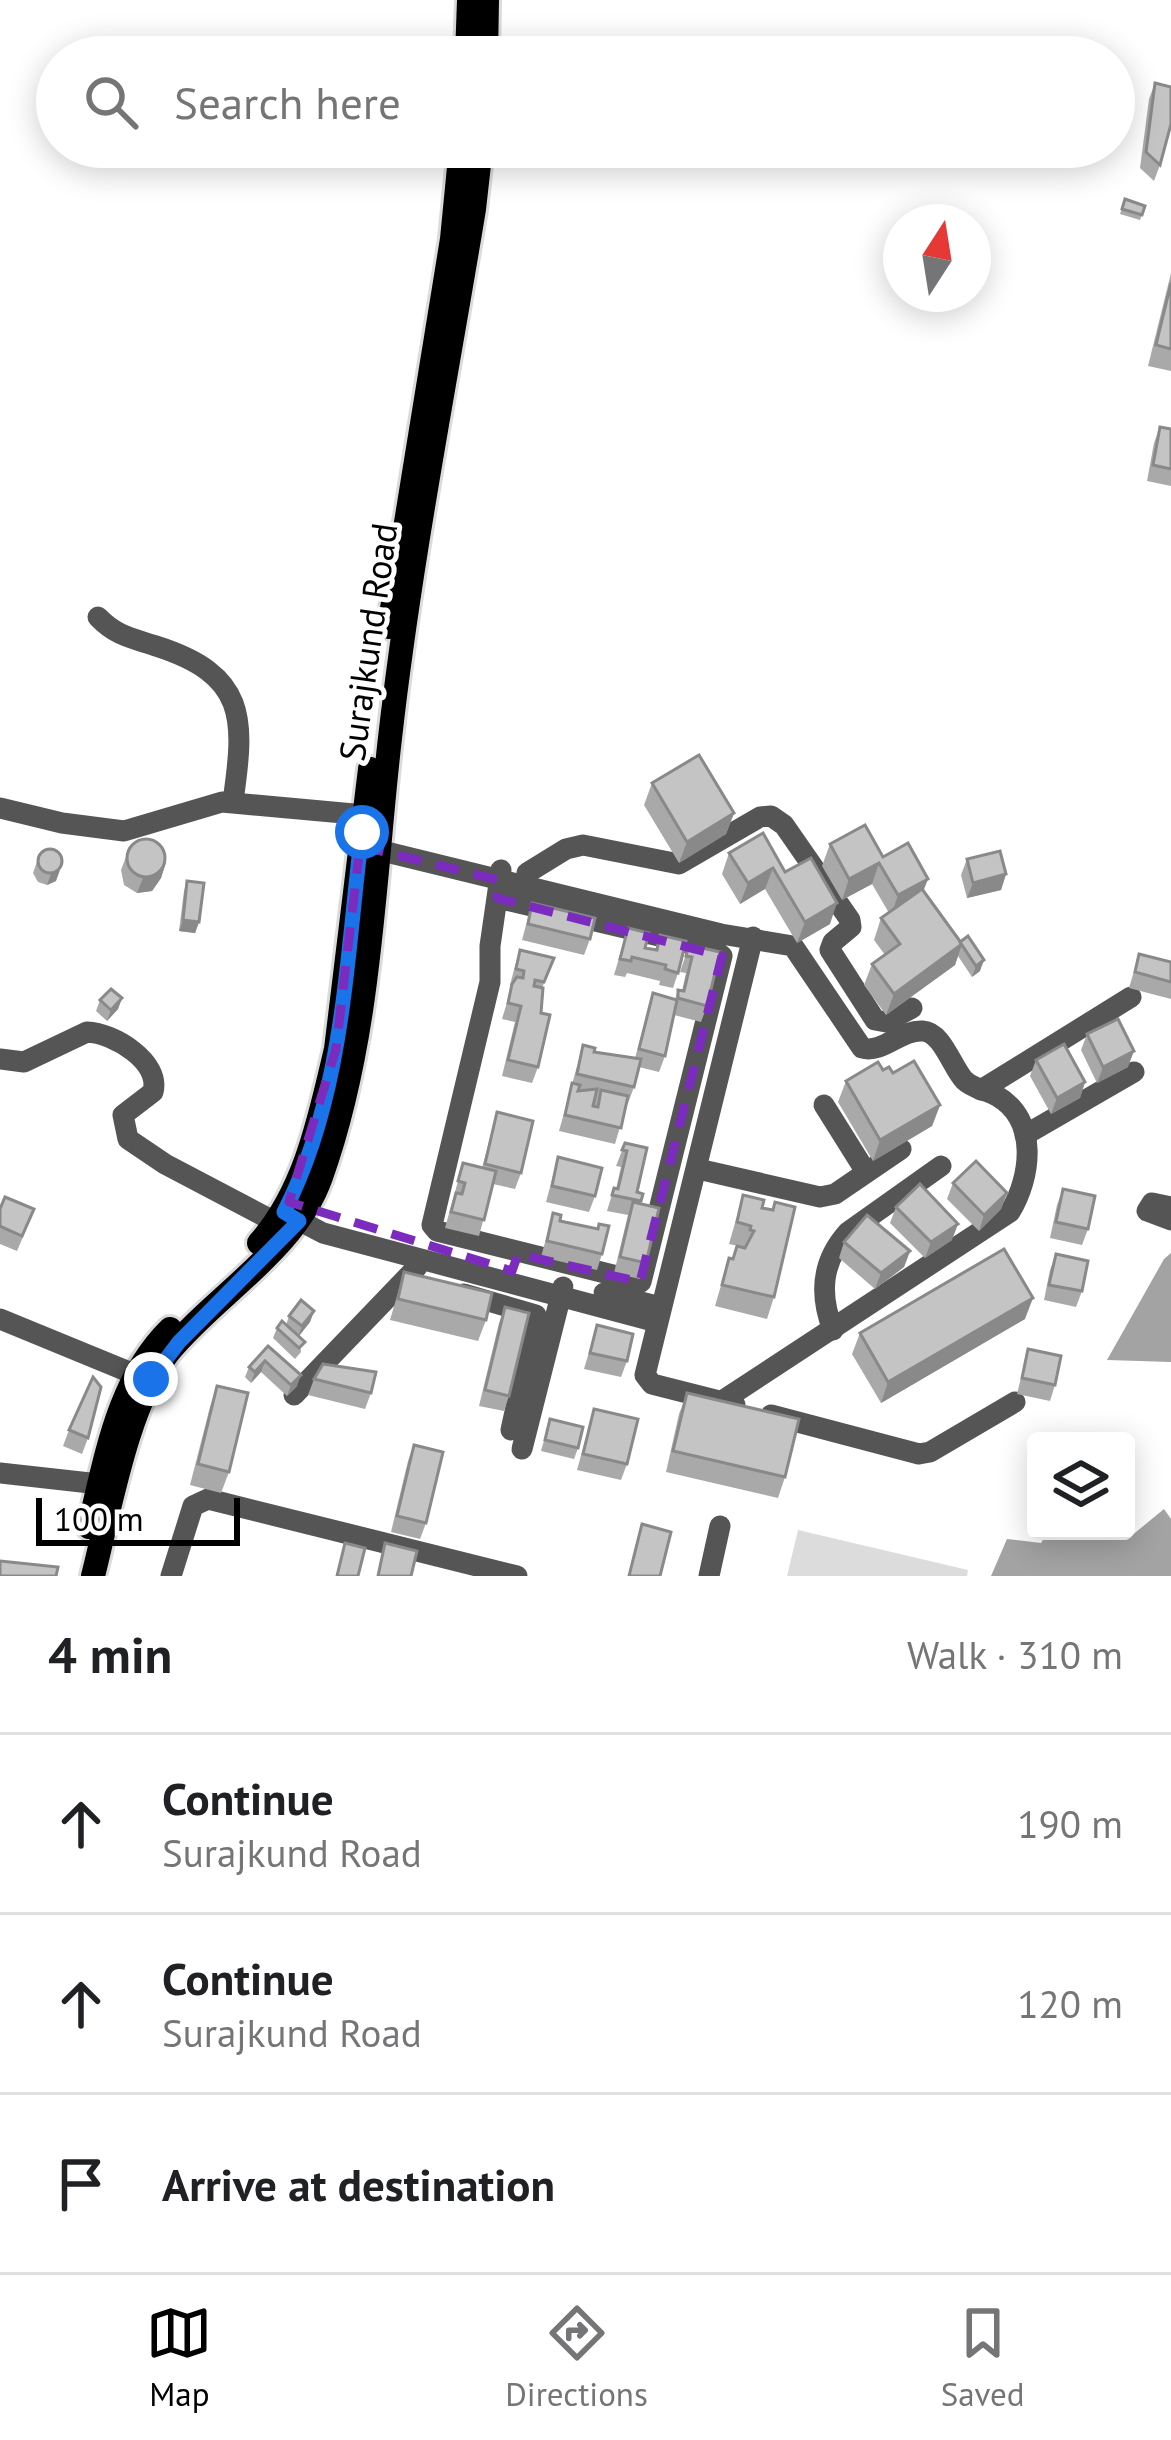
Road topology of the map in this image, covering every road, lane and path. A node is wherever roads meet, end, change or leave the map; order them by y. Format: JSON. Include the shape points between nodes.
{"nodes":[{"id":1,"x":469,"y":0,"type":"edge"},
{"id":2,"x":487,"y":0,"type":"edge"},
{"id":3,"x":468,"y":36,"type":"edge"},
{"id":4,"x":486,"y":36,"type":"edge"},
{"id":5,"x":459,"y":168,"type":"edge"},
{"id":6,"x":479,"y":168,"type":"edge"},
{"id":7,"x":98,"y":617,"type":"dead end"},
{"id":8,"x":233,"y":801,"type":"junction"},
{"id":9,"x":0,"y":808,"type":"edge"},
{"id":10,"x":369,"y":835,"type":"junction"},
{"id":11,"x":527,"y":873,"type":"junction"},
{"id":12,"x":499,"y":882,"type":"junction"},
{"id":13,"x":748,"y":936,"type":"junction"},
{"id":14,"x":1132,"y":997,"type":"dead end"},
{"id":15,"x":912,"y":1008,"type":"dead end"},
{"id":16,"x":0,"y":1059,"type":"edge"},
{"id":17,"x":1134,"y":1072,"type":"dead end"},
{"id":18,"x":981,"y":1090,"type":"junction"},
{"id":19,"x":824,"y":1105,"type":"dead end"},
{"id":20,"x":1025,"y":1135,"type":"junction"},
{"id":21,"x":901,"y":1149,"type":"dead end"},
{"id":22,"x":941,"y":1166,"type":"dead end"},
{"id":23,"x":698,"y":1169,"type":"junction"},
{"id":24,"x":866,"y":1172,"type":"junction"},
{"id":25,"x":1171,"y":1207,"type":"edge"},
{"id":26,"x":291,"y":1213,"type":"junction"},
{"id":27,"x":1171,"y":1220,"type":"edge"},
{"id":28,"x":429,"y":1254,"type":"junction"},
{"id":29,"x":515,"y":1262,"type":"junction"},
{"id":30,"x":424,"y":1285,"type":"junction"},
{"id":31,"x":562,"y":1290,"type":"junction"},
{"id":32,"x":525,"y":1298,"type":"junction"},
{"id":33,"x":659,"y":1315,"type":"junction"},
{"id":34,"x":0,"y":1318,"type":"edge"},
{"id":35,"x":833,"y":1330,"type":"junction"},
{"id":36,"x":134,"y":1374,"type":"junction"},
{"id":37,"x":294,"y":1395,"type":"edge"},
{"id":38,"x":722,"y":1401,"type":"junction"},
{"id":39,"x":1016,"y":1402,"type":"dead end"},
{"id":40,"x":0,"y":1473,"type":"edge"},
{"id":41,"x":99,"y":1484,"type":"junction"},
{"id":42,"x":720,"y":1526,"type":"dead end"},
{"id":43,"x":77,"y":1576,"type":"edge"},
{"id":44,"x":93,"y":1576,"type":"edge"},
{"id":45,"x":171,"y":1576,"type":"edge"},
{"id":46,"x":517,"y":1576,"type":"edge"},
{"id":47,"x":709,"y":1576,"type":"edge"}],
"edges":[{"from":1,"to":3,"type":"main road"},
{"from":2,"to":4,"type":"main road"},
{"from":5,"to":10,"type":"main road","name":"Surajkund Road","via":[[397,572]]},
{"from":6,"to":10,"type":"main road","name":"Surajkund Road"},
{"from":7,"to":8,"type":"street","via":[[121,636],[189,660],[230,692],[240,735]]},
{"from":8,"to":9,"type":"street","via":[[124,831]]},
{"from":8,"to":10,"type":"street"},
{"from":10,"to":12,"type":"street"},
{"from":10,"to":26,"type":"main road","name":"Surajkund Road","via":[[335,1049]]},
{"from":11,"to":12,"type":"street"},
{"from":11,"to":13,"type":"street","via":[[718,920]]},
{"from":11,"to":15,"type":"street","via":[[584,845],[679,863],[760,817],[777,818],[850,920],[830,950],[875,1020]]},
{"from":12,"to":13,"type":"street"},
{"from":12,"to":29,"type":"street","via":[[490,982],[432,1225]]},
{"from":12,"to":29,"type":"street","via":[[722,956],[642,1280]]},
{"from":13,"to":18,"type":"street","via":[[800,950],[862,1048],[928,1032]]},
{"from":13,"to":23,"type":"street"},
{"from":14,"to":18,"type":"street"},
{"from":16,"to":26,"type":"street","via":[[24,1062],[87,1032],[111,1038],[155,1079],[153,1093],[123,1114],[128,1139],[165,1164]]},
{"from":17,"to":20,"type":"street"},
{"from":18,"to":20,"type":"street","via":[[1006,1103]]},
{"from":19,"to":24,"type":"street"},
{"from":20,"to":35,"type":"street","via":[[1026,1170],[1010,1213]]},
{"from":21,"to":24,"type":"street"},
{"from":22,"to":35,"type":"street","via":[[838,1243],[822,1296]]},
{"from":23,"to":24,"type":"street","via":[[812,1198],[835,1194]]},
{"from":23,"to":33,"type":"street"},
{"from":25,"to":27,"type":"street","via":[[1152,1203],[1148,1210]]},
{"from":26,"to":28,"type":"street"},
{"from":26,"to":36,"type":"main road","name":"Surajkund Road"},
{"from":26,"to":44,"type":"main road","name":"Surajkund Road","via":[[151,1379]]},
{"from":28,"to":29,"type":"street"},
{"from":28,"to":30,"type":"street"},
{"from":28,"to":32,"type":"street"},
{"from":29,"to":31,"type":"street"},
{"from":30,"to":32,"type":"street"},
{"from":30,"to":37,"type":"street"},
{"from":31,"to":32,"type":"street"},
{"from":31,"to":32,"type":"street","via":[[516,1439],[536,1319]]},
{"from":31,"to":33,"type":"street"},
{"from":33,"to":38,"type":"street","via":[[646,1381]]},
{"from":34,"to":36,"type":"street"},
{"from":35,"to":38,"type":"street"},
{"from":36,"to":41,"type":"main road","name":"Surajkund Road"},
{"from":38,"to":39,"type":"street","via":[[919,1454]]},
{"from":40,"to":41,"type":"street"},
{"from":41,"to":43,"type":"main road","name":"Surajkund Road"},
{"from":42,"to":47,"type":"street"},
{"from":45,"to":46,"type":"street","via":[[193,1506],[208,1499]]}]}
